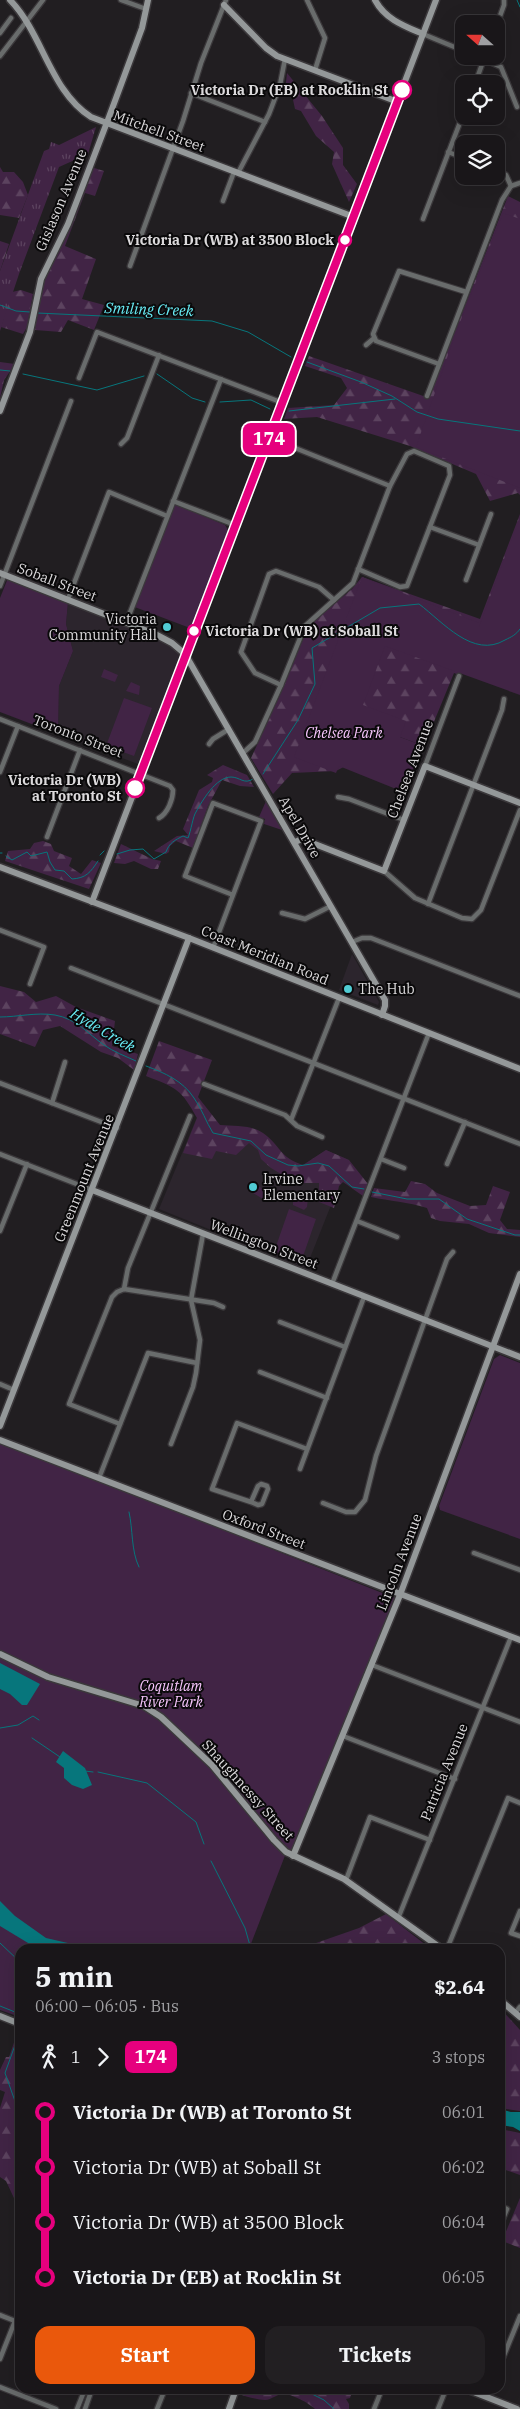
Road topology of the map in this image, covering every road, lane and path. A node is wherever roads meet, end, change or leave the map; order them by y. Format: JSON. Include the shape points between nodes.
{"nodes":[{"id":1,"x":10,"y":0,"type":"edge"},
{"id":2,"x":43,"y":0,"type":"edge"},
{"id":3,"x":121,"y":0,"type":"edge"},
{"id":4,"x":148,"y":0,"type":"edge"},
{"id":5,"x":307,"y":0,"type":"edge"},
{"id":6,"x":375,"y":0,"type":"edge"},
{"id":7,"x":436,"y":0,"type":"edge"},
{"id":8,"x":504,"y":0,"type":"edge"},
{"id":9,"x":225,"y":3,"type":"edge"},
{"id":10,"x":146,"y":9,"type":"junction"},
{"id":11,"x":501,"y":15,"type":"edge"},
{"id":12,"x":12,"y":18,"type":"dead end"},
{"id":13,"x":26,"y":21,"type":"junction"},
{"id":14,"x":0,"y":34,"type":"edge"},
{"id":15,"x":423,"y":34,"type":"junction"},
{"id":16,"x":455,"y":47,"type":"edge"},
{"id":17,"x":0,"y":56,"type":"edge"},
{"id":18,"x":285,"y":59,"type":"junction"},
{"id":19,"x":497,"y":65,"type":"edge"},
{"id":20,"x":315,"y":70,"type":"junction"},
{"id":21,"x":191,"y":94,"type":"junction"},
{"id":22,"x":398,"y":102,"type":"junction"},
{"id":23,"x":517,"y":107,"type":"dead end"},
{"id":24,"x":265,"y":122,"type":"junction"},
{"id":25,"x":106,"y":124,"type":"junction"},
{"id":26,"x":459,"y":125,"type":"edge"},
{"id":27,"x":174,"y":149,"type":"junction"},
{"id":28,"x":448,"y":152,"type":"junction"},
{"id":29,"x":455,"y":155,"type":"edge"},
{"id":30,"x":236,"y":172,"type":"junction"},
{"id":31,"x":505,"y":175,"type":"edge"},
{"id":32,"x":520,"y":183,"type":"edge"},
{"id":33,"x":511,"y":186,"type":"junction"},
{"id":34,"x":223,"y":201,"type":"dead end"},
{"id":35,"x":354,"y":217,"type":"junction"},
{"id":36,"x":423,"y":219,"type":"dead end"},
{"id":37,"x":130,"y":266,"type":"dead end"},
{"id":38,"x":466,"y":292,"type":"junction"},
{"id":39,"x":374,"y":339,"type":"junction"},
{"id":40,"x":366,"y":345,"type":"dead end"},
{"id":41,"x":159,"y":355,"type":"junction"},
{"id":42,"x":439,"y":364,"type":"junction"},
{"id":43,"x":79,"y":378,"type":"dead end"},
{"id":44,"x":220,"y":379,"type":"junction"},
{"id":45,"x":427,"y":396,"type":"dead end"},
{"id":46,"x":71,"y":401,"type":"dead end"},
{"id":47,"x":283,"y":403,"type":"junction"},
{"id":48,"x":0,"y":411,"type":"edge"},
{"id":49,"x":270,"y":438,"type":"junction"},
{"id":50,"x":121,"y":444,"type":"dead end"},
{"id":51,"x":390,"y":486,"type":"junction"},
{"id":52,"x":173,"y":501,"type":"junction"},
{"id":53,"x":491,"y":514,"type":"dead end"},
{"id":54,"x":167,"y":516,"type":"junction"},
{"id":55,"x":235,"y":526,"type":"junction"},
{"id":56,"x":430,"y":527,"type":"junction"},
{"id":57,"x":479,"y":545,"type":"junction"},
{"id":58,"x":358,"y":569,"type":"junction"},
{"id":59,"x":2,"y":574,"type":"edge"},
{"id":60,"x":466,"y":580,"type":"dead end"},
{"id":61,"x":0,"y":586,"type":"edge"},
{"id":62,"x":68,"y":599,"type":"junction"},
{"id":63,"x":334,"y":600,"type":"junction"},
{"id":64,"x":126,"y":622,"type":"junction"},
{"id":65,"x":185,"y":654,"type":"junction"},
{"id":66,"x":459,"y":676,"type":"dead end"},
{"id":67,"x":281,"y":685,"type":"junction"},
{"id":68,"x":504,"y":699,"type":"dead end"},
{"id":69,"x":0,"y":719,"type":"edge"},
{"id":70,"x":18,"y":726,"type":"junction"},
{"id":71,"x":229,"y":729,"type":"junction"},
{"id":72,"x":209,"y":744,"type":"dead end"},
{"id":73,"x":80,"y":750,"type":"junction"},
{"id":74,"x":242,"y":753,"type":"junction"},
{"id":75,"x":424,"y":766,"type":"junction"},
{"id":76,"x":0,"y":772,"type":"edge"},
{"id":77,"x":140,"y":774,"type":"junction"},
{"id":78,"x":474,"y":785,"type":"junction"},
{"id":79,"x":338,"y":797,"type":"dead end"},
{"id":80,"x":520,"y":803,"type":"edge"},
{"id":81,"x":520,"y":810,"type":"edge"},
{"id":82,"x":159,"y":818,"type":"dead end"},
{"id":83,"x":404,"y":820,"type":"junction"},
{"id":84,"x":47,"y":837,"type":"dead end"},
{"id":85,"x":295,"y":842,"type":"junction"},
{"id":86,"x":0,"y":867,"type":"edge"},
{"id":87,"x":384,"y":871,"type":"junction"},
{"id":88,"x":233,"y":895,"type":"junction"},
{"id":89,"x":92,"y":902,"type":"junction"},
{"id":90,"x":428,"y":904,"type":"junction"},
{"id":91,"x":331,"y":906,"type":"junction"},
{"id":92,"x":282,"y":913,"type":"dead end"},
{"id":93,"x":0,"y":930,"type":"edge"},
{"id":94,"x":190,"y":938,"type":"junction"},
{"id":95,"x":352,"y":942,"type":"junction"},
{"id":96,"x":213,"y":948,"type":"junction"},
{"id":97,"x":71,"y":968,"type":"dead end"},
{"id":98,"x":30,"y":984,"type":"dead end"},
{"id":99,"x":520,"y":996,"type":"edge"},
{"id":100,"x":339,"y":998,"type":"junction"},
{"id":101,"x":164,"y":1005,"type":"junction"},
{"id":102,"x":382,"y":1015,"type":"junction"},
{"id":103,"x":429,"y":1033,"type":"junction"},
{"id":104,"x":65,"y":1062,"type":"dead end"},
{"id":105,"x":313,"y":1064,"type":"junction"},
{"id":106,"x":520,"y":1069,"type":"edge"},
{"id":107,"x":0,"y":1083,"type":"edge"},
{"id":108,"x":204,"y":1084,"type":"dead end"},
{"id":109,"x":403,"y":1098,"type":"junction"},
{"id":110,"x":52,"y":1103,"type":"junction"},
{"id":111,"x":190,"y":1116,"type":"dead end"},
{"id":112,"x":291,"y":1120,"type":"junction"},
{"id":113,"x":465,"y":1122,"type":"junction"},
{"id":114,"x":117,"y":1128,"type":"junction"},
{"id":115,"x":322,"y":1137,"type":"dead end"},
{"id":116,"x":520,"y":1144,"type":"edge"},
{"id":117,"x":0,"y":1154,"type":"edge"},
{"id":118,"x":381,"y":1159,"type":"junction"},
{"id":119,"x":26,"y":1164,"type":"junction"},
{"id":120,"x":448,"y":1164,"type":"dead end"},
{"id":121,"x":404,"y":1168,"type":"dead end"},
{"id":122,"x":92,"y":1190,"type":"junction"},
{"id":123,"x":151,"y":1213,"type":"junction"},
{"id":124,"x":357,"y":1221,"type":"junction"},
{"id":125,"x":0,"y":1231,"type":"edge"},
{"id":126,"x":203,"y":1234,"type":"junction"},
{"id":127,"x":397,"y":1237,"type":"dead end"},
{"id":128,"x":453,"y":1252,"type":"dead end"},
{"id":129,"x":520,"y":1274,"type":"edge"},
{"id":130,"x":332,"y":1284,"type":"junction"},
{"id":131,"x":518,"y":1286,"type":"edge"},
{"id":132,"x":124,"y":1289,"type":"junction"},
{"id":133,"x":364,"y":1297,"type":"junction"},
{"id":134,"x":191,"y":1300,"type":"junction"},
{"id":135,"x":223,"y":1308,"type":"dead end"},
{"id":136,"x":424,"y":1320,"type":"junction"},
{"id":137,"x":280,"y":1322,"type":"dead end"},
{"id":138,"x":345,"y":1346,"type":"junction"},
{"id":139,"x":493,"y":1347,"type":"junction"},
{"id":140,"x":520,"y":1357,"type":"edge"},
{"id":141,"x":197,"y":1363,"type":"junction"},
{"id":142,"x":260,"y":1372,"type":"dead end"},
{"id":143,"x":0,"y":1384,"type":"edge"},
{"id":144,"x":14,"y":1390,"type":"junction"},
{"id":145,"x":327,"y":1398,"type":"junction"},
{"id":146,"x":120,"y":1424,"type":"junction"},
{"id":147,"x":0,"y":1426,"type":"edge"},
{"id":148,"x":0,"y":1440,"type":"edge"},
{"id":149,"x":170,"y":1444,"type":"dead end"},
{"id":150,"x":307,"y":1449,"type":"junction"},
{"id":151,"x":300,"y":1469,"type":"dead end"},
{"id":152,"x":99,"y":1478,"type":"junction"},
{"id":153,"x":251,"y":1502,"type":"junction"},
{"id":154,"x":323,"y":1503,"type":"dead end"},
{"id":155,"x":474,"y":1553,"type":"dead end"},
{"id":156,"x":520,"y":1570,"type":"edge"},
{"id":157,"x":400,"y":1595,"type":"junction"},
{"id":158,"x":511,"y":1636,"type":"junction"},
{"id":159,"x":520,"y":1640,"type":"edge"},
{"id":160,"x":0,"y":1654,"type":"edge"},
{"id":161,"x":372,"y":1665,"type":"junction"},
{"id":162,"x":483,"y":1708,"type":"junction"},
{"id":163,"x":520,"y":1722,"type":"edge"},
{"id":164,"x":343,"y":1736,"type":"junction"},
{"id":165,"x":455,"y":1779,"type":"junction"},
{"id":166,"x":520,"y":1803,"type":"edge"},
{"id":167,"x":430,"y":1840,"type":"junction"},
{"id":168,"x":293,"y":1856,"type":"junction"},
{"id":169,"x":346,"y":1880,"type":"junction"},
{"id":170,"x":520,"y":1911,"type":"edge"},
{"id":171,"x":399,"y":1916,"type":"junction"},
{"id":172,"x":520,"y":1936,"type":"edge"},
{"id":173,"x":435,"y":1944,"type":"edge"},
{"id":174,"x":449,"y":1944,"type":"edge"},
{"id":175,"x":505,"y":2004,"type":"edge"},
{"id":176,"x":520,"y":2007,"type":"edge"},
{"id":177,"x":517,"y":2015,"type":"edge"},
{"id":178,"x":0,"y":2016,"type":"edge"},
{"id":179,"x":15,"y":2022,"type":"edge"},
{"id":180,"x":0,"y":2315,"type":"edge"},
{"id":181,"x":520,"y":2316,"type":"edge"},
{"id":182,"x":15,"y":2321,"type":"edge"},
{"id":183,"x":15,"y":2326,"type":"edge"},
{"id":184,"x":505,"y":2353,"type":"edge"},
{"id":185,"x":0,"y":2359,"type":"edge"},
{"id":186,"x":0,"y":2387,"type":"edge"},
{"id":187,"x":15,"y":2393,"type":"edge"},
{"id":188,"x":18,"y":2394,"type":"edge"},
{"id":189,"x":83,"y":2394,"type":"edge"},
{"id":190,"x":90,"y":2394,"type":"edge"},
{"id":191,"x":163,"y":2394,"type":"edge"},
{"id":192,"x":234,"y":2394,"type":"edge"},
{"id":193,"x":380,"y":2394,"type":"edge"},
{"id":194,"x":444,"y":2394,"type":"edge"},
{"id":195,"x":479,"y":2394,"type":"edge"},
{"id":196,"x":488,"y":2394,"type":"edge"},
{"id":197,"x":487,"y":2397,"type":"junction"},
{"id":198,"x":56,"y":2409,"type":"edge"},
{"id":199,"x":77,"y":2409,"type":"edge"},
{"id":200,"x":85,"y":2409,"type":"edge"},
{"id":201,"x":157,"y":2409,"type":"edge"},
{"id":202,"x":228,"y":2409,"type":"edge"},
{"id":203,"x":374,"y":2409,"type":"edge"},
{"id":204,"x":438,"y":2409,"type":"edge"},
{"id":205,"x":517,"y":2409,"type":"edge"}],
"edges":[{"from":1,"to":13,"type":"street","name":"Mitchell Street"},
{"from":2,"to":13,"type":"street"},
{"from":3,"to":10,"type":"street"},
{"from":4,"to":10,"type":"street","name":"Gislason Avenue"},
{"from":5,"to":20,"type":"street","via":[[325,38]]},
{"from":6,"to":15,"type":"street","via":[[389,17]]},
{"from":7,"to":15,"type":"street"},
{"from":8,"to":11,"type":"street"},
{"from":9,"to":18,"type":"street","via":[[266,48]]},
{"from":9,"to":21,"type":"street"},
{"from":10,"to":25,"type":"street","name":"Gislason Avenue"},
{"from":12,"to":14,"type":"street"},
{"from":13,"to":17,"type":"street"},
{"from":13,"to":25,"type":"street","name":"Mitchell Street","via":[[75,105],[91,118]]},
{"from":15,"to":16,"type":"street"},
{"from":15,"to":22,"type":"street"},
{"from":18,"to":20,"type":"street"},
{"from":18,"to":24,"type":"street","via":[[280,85]]},
{"from":19,"to":23,"type":"street","via":[[502,68]]},
{"from":20,"to":22,"type":"street"},
{"from":21,"to":24,"type":"street"},
{"from":21,"to":27,"type":"street"},
{"from":22,"to":35,"type":"street"},
{"from":24,"to":30,"type":"street"},
{"from":25,"to":27,"type":"street","name":"Mitchell Street"},
{"from":25,"to":48,"type":"street","name":"Gislason Avenue","via":[[68,224],[41,279],[30,332]]},
{"from":26,"to":28,"type":"street"},
{"from":27,"to":30,"type":"street","name":"Mitchell Street"},
{"from":27,"to":37,"type":"street"},
{"from":28,"to":29,"type":"street"},
{"from":28,"to":36,"type":"street"},
{"from":30,"to":34,"type":"street"},
{"from":30,"to":35,"type":"street","name":"Mitchell Street"},
{"from":31,"to":33,"type":"street"},
{"from":32,"to":33,"type":"street"},
{"from":33,"to":38,"type":"street","via":[[502,200]]},
{"from":35,"to":47,"type":"street"},
{"from":38,"to":39,"type":"street","via":[[399,271],[373,334]]},
{"from":38,"to":42,"type":"street"},
{"from":39,"to":40,"type":"street"},
{"from":39,"to":42,"type":"street"},
{"from":41,"to":43,"type":"street","via":[[97,332]]},
{"from":41,"to":44,"type":"street"},
{"from":41,"to":50,"type":"street","via":[[127,438]]},
{"from":42,"to":45,"type":"street"},
{"from":44,"to":47,"type":"street"},
{"from":44,"to":52,"type":"street"},
{"from":46,"to":59,"type":"street"},
{"from":47,"to":49,"type":"street"},
{"from":49,"to":51,"type":"street"},
{"from":49,"to":55,"type":"street"},
{"from":51,"to":56,"type":"street","via":[[410,452],[446,464],[451,469]]},
{"from":51,"to":58,"type":"street"},
{"from":52,"to":54,"type":"street"},
{"from":52,"to":55,"type":"street"},
{"from":53,"to":57,"type":"street"},
{"from":54,"to":62,"type":"street","via":[[109,492]]},
{"from":54,"to":64,"type":"street"},
{"from":55,"to":65,"type":"street"},
{"from":56,"to":57,"type":"street"},
{"from":56,"to":58,"type":"street","via":[[406,587]]},
{"from":57,"to":60,"type":"street"},
{"from":58,"to":63,"type":"street","via":[[351,585]]},
{"from":59,"to":61,"type":"street"},
{"from":59,"to":62,"type":"street","name":"Soball Street"},
{"from":62,"to":64,"type":"street","name":"Soball Street"},
{"from":63,"to":67,"type":"street","via":[[305,626]]},
{"from":63,"to":67,"type":"street","via":[[317,586],[276,571],[269,574],[241,652],[254,672]]},
{"from":64,"to":65,"type":"street","name":"Soball Street","via":[[166,639]]},
{"from":65,"to":71,"type":"street","name":"Apel Drive"},
{"from":65,"to":77,"type":"street"},
{"from":66,"to":75,"type":"street","name":"Chelsea Avenue"},
{"from":67,"to":74,"type":"street","via":[[255,742]]},
{"from":68,"to":78,"type":"street"},
{"from":69,"to":70,"type":"street","name":"Toronto Street"},
{"from":70,"to":73,"type":"street","name":"Toronto Street"},
{"from":70,"to":76,"type":"street"},
{"from":71,"to":72,"type":"street"},
{"from":71,"to":74,"type":"street","name":"Apel Drive"},
{"from":73,"to":77,"type":"street","name":"Toronto Street"},
{"from":73,"to":84,"type":"street"},
{"from":74,"to":85,"type":"street","name":"Apel Drive"},
{"from":75,"to":78,"type":"street"},
{"from":75,"to":83,"type":"street","name":"Chelsea Avenue"},
{"from":77,"to":82,"type":"street","name":"Toronto Street","via":[[174,790],[166,812]]},
{"from":77,"to":89,"type":"street"},
{"from":78,"to":80,"type":"street"},
{"from":78,"to":90,"type":"street"},
{"from":79,"to":83,"type":"street"},
{"from":81,"to":90,"type":"street","via":[[481,910],[472,919],[466,919]]},
{"from":83,"to":87,"type":"street","name":"Chelsea Avenue"},
{"from":85,"to":87,"type":"street","via":[[302,838]]},
{"from":85,"to":91,"type":"street","name":"Apel Drive"},
{"from":86,"to":89,"type":"street","name":"Coast Meridian Road"},
{"from":87,"to":90,"type":"street","via":[[412,896]]},
{"from":88,"to":88,"type":"street","via":[[261,821],[213,803],[185,876]]},
{"from":88,"to":96,"type":"street"},
{"from":89,"to":94,"type":"street","name":"Coast Meridian Road"},
{"from":91,"to":92,"type":"street","via":[[305,919]]},
{"from":91,"to":95,"type":"street","name":"Apel Drive"},
{"from":93,"to":98,"type":"street","via":[[44,947]]},
{"from":94,"to":96,"type":"street","name":"Coast Meridian Road"},
{"from":94,"to":101,"type":"street","name":"Greenmount Avenue"},
{"from":95,"to":99,"type":"street","via":[[371,938]]},
{"from":95,"to":102,"type":"street","name":"Apel Drive","via":[[384,1000]]},
{"from":96,"to":100,"type":"street","name":"Coast Meridian Road"},
{"from":97,"to":101,"type":"street"},
{"from":100,"to":102,"type":"street","name":"Coast Meridian Road"},
{"from":100,"to":105,"type":"street"},
{"from":101,"to":105,"type":"street"},
{"from":101,"to":114,"type":"street","name":"Greenmount Avenue"},
{"from":102,"to":103,"type":"street","name":"Coast Meridian Road"},
{"from":103,"to":106,"type":"street","name":"Coast Meridian Road"},
{"from":103,"to":109,"type":"street"},
{"from":104,"to":110,"type":"street"},
{"from":105,"to":109,"type":"street"},
{"from":105,"to":112,"type":"street"},
{"from":107,"to":110,"type":"street"},
{"from":108,"to":112,"type":"street"},
{"from":109,"to":113,"type":"street"},
{"from":109,"to":118,"type":"street"},
{"from":110,"to":114,"type":"street"},
{"from":111,"to":123,"type":"street"},
{"from":112,"to":115,"type":"street"},
{"from":113,"to":116,"type":"street"},
{"from":113,"to":120,"type":"street"},
{"from":114,"to":122,"type":"street","name":"Greenmount Avenue"},
{"from":117,"to":119,"type":"street","name":"Wellington Street"},
{"from":118,"to":121,"type":"street"},
{"from":118,"to":124,"type":"street"},
{"from":119,"to":122,"type":"street","name":"Wellington Street"},
{"from":119,"to":125,"type":"street"},
{"from":122,"to":123,"type":"street","name":"Wellington Street"},
{"from":122,"to":144,"type":"street","name":"Greenmount Avenue"},
{"from":123,"to":126,"type":"street","name":"Wellington Street"},
{"from":123,"to":132,"type":"street","via":[[128,1268]]},
{"from":124,"to":127,"type":"street"},
{"from":124,"to":130,"type":"street"},
{"from":126,"to":130,"type":"street","name":"Wellington Street"},
{"from":126,"to":134,"type":"street"},
{"from":128,"to":136,"type":"street","via":[[447,1259]]},
{"from":129,"to":131,"type":"street","name":"Lincoln Avenue"},
{"from":130,"to":133,"type":"street","name":"Wellington Street"},
{"from":131,"to":139,"type":"street","name":"Lincoln Avenue"},
{"from":132,"to":134,"type":"street"},
{"from":132,"to":146,"type":"street","via":[[112,1297],[69,1404]]},
{"from":133,"to":136,"type":"street","name":"Wellington Street"},
{"from":133,"to":138,"type":"street"},
{"from":134,"to":135,"type":"street","via":[[214,1303]]},
{"from":134,"to":141,"type":"street","via":[[200,1340]]},
{"from":136,"to":139,"type":"street","name":"Wellington Street"},
{"from":136,"to":154,"type":"street","via":[[376,1456],[365,1500],[355,1512]]},
{"from":137,"to":138,"type":"street"},
{"from":138,"to":145,"type":"street"},
{"from":139,"to":140,"type":"street","name":"Wellington Street"},
{"from":139,"to":157,"type":"street","name":"Lincoln Avenue"},
{"from":141,"to":146,"type":"street","via":[[148,1353]]},
{"from":141,"to":149,"type":"street","via":[[193,1387]]},
{"from":142,"to":145,"type":"street"},
{"from":143,"to":144,"type":"street"},
{"from":144,"to":147,"type":"street","name":"Greenmount Avenue"},
{"from":145,"to":150,"type":"street"},
{"from":146,"to":152,"type":"street"},
{"from":148,"to":152,"type":"street","name":"Oxford Street"},
{"from":150,"to":151,"type":"street"},
{"from":150,"to":153,"type":"street","via":[[237,1423],[212,1489]]},
{"from":152,"to":157,"type":"street","name":"Oxford Street"},
{"from":153,"to":153,"type":"street","via":[[258,1486],[267,1486],[262,1504]]},
{"from":155,"to":156,"type":"street"},
{"from":157,"to":158,"type":"street","name":"Oxford Street"},
{"from":157,"to":161,"type":"street","name":"Lincoln Avenue"},
{"from":158,"to":159,"type":"street","name":"Oxford Street"},
{"from":158,"to":162,"type":"street","name":"Patricia Avenue"},
{"from":160,"to":168,"type":"street","name":"Shaughnessy Street","via":[[48,1677],[144,1706],[161,1717],[197,1750],[274,1840]]},
{"from":161,"to":162,"type":"street"},
{"from":161,"to":164,"type":"street","name":"Lincoln Avenue"},
{"from":162,"to":163,"type":"street"},
{"from":162,"to":165,"type":"street","name":"Patricia Avenue"},
{"from":164,"to":165,"type":"street"},
{"from":164,"to":168,"type":"street","name":"Lincoln Avenue"},
{"from":165,"to":167,"type":"street","name":"Patricia Avenue"},
{"from":166,"to":174,"type":"street","via":[[508,1798]]},
{"from":167,"to":169,"type":"street","via":[[370,1817]]},
{"from":167,"to":171,"type":"street","name":"Patricia Avenue"},
{"from":168,"to":169,"type":"street","name":"Shaughnessy Street"},
{"from":169,"to":171,"type":"street","name":"Shaughnessy Street"},
{"from":170,"to":172,"type":"street","via":[[511,1933]]},
{"from":171,"to":173,"type":"street","name":"Shaughnessy Street"},
{"from":175,"to":177,"type":"street"},
{"from":176,"to":177,"type":"street"},
{"from":178,"to":179,"type":"street"},
{"from":180,"to":182,"type":"street"},
{"from":181,"to":184,"type":"street"},
{"from":183,"to":185,"type":"street"},
{"from":186,"to":187,"type":"street"},
{"from":188,"to":198,"type":"street"},
{"from":189,"to":199,"type":"street"},
{"from":190,"to":200,"type":"street"},
{"from":191,"to":201,"type":"street"},
{"from":192,"to":202,"type":"street"},
{"from":193,"to":203,"type":"street"},
{"from":194,"to":204,"type":"street"},
{"from":195,"to":197,"type":"street"},
{"from":196,"to":197,"type":"street"},
{"from":197,"to":205,"type":"street"}]}
